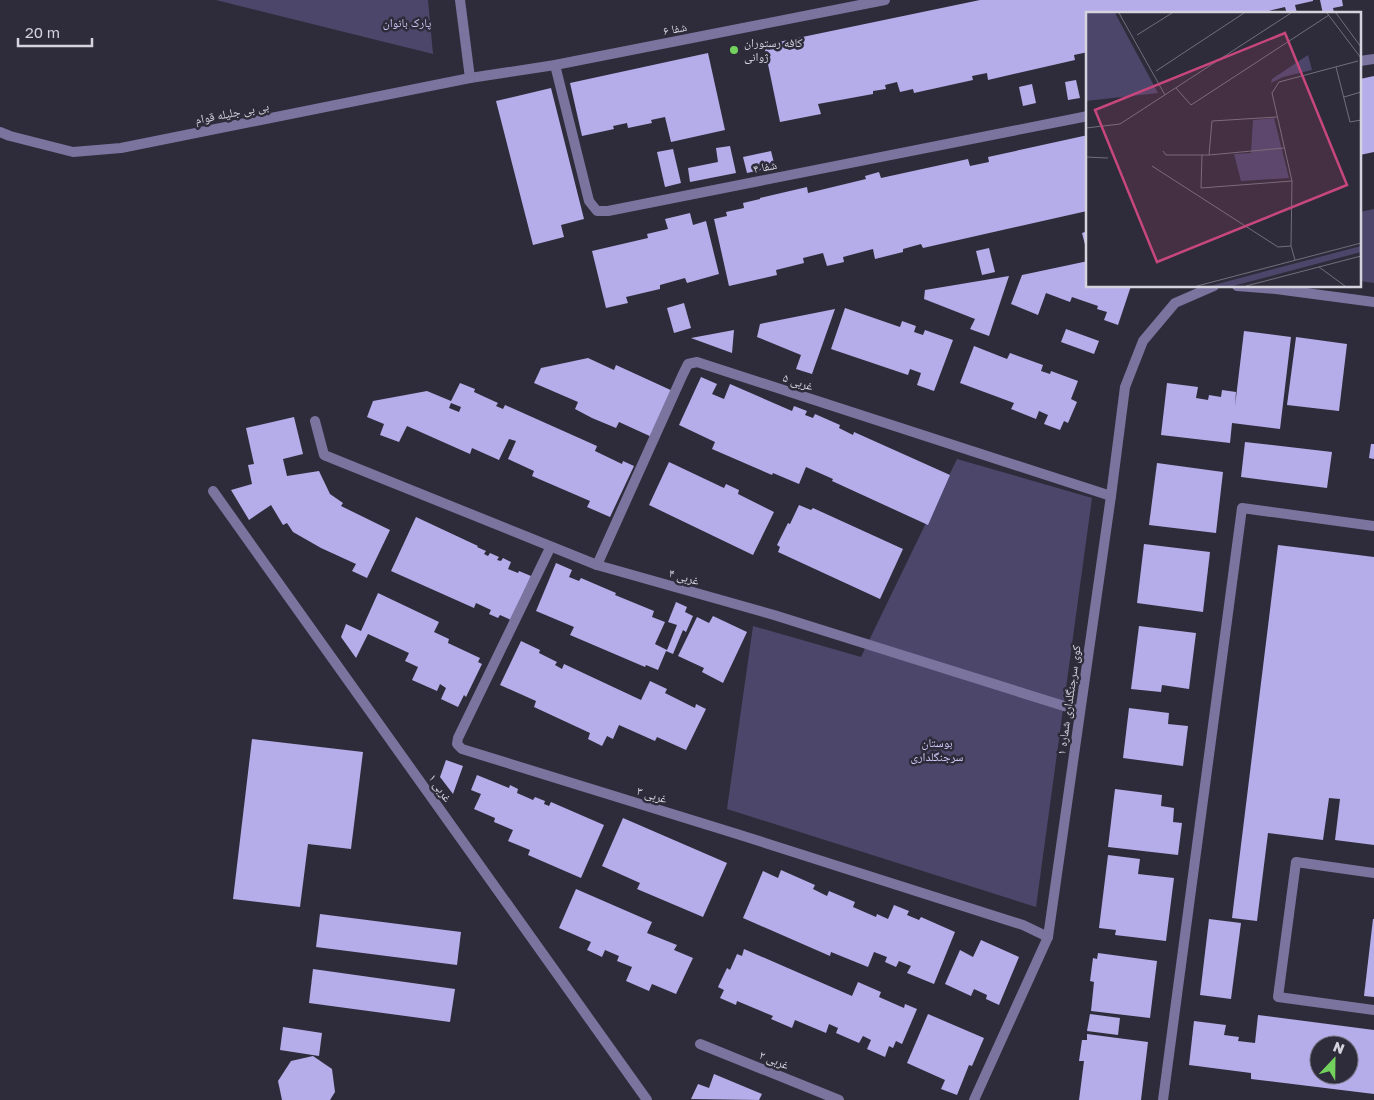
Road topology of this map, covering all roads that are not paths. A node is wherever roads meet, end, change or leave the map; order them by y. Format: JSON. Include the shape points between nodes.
{"nodes":[{"id":1,"x":460,"y":0,"type":"edge"},
{"id":2,"x":884,"y":0,"type":"edge"},
{"id":3,"x":555,"y":65,"type":"junction"},
{"id":4,"x":470,"y":78,"type":"junction"},
{"id":5,"x":1086,"y":116,"type":"edge"},
{"id":6,"x":0,"y":132,"type":"edge"},
{"id":7,"x":1209,"y":288,"type":"edge"},
{"id":8,"x":1276,"y":288,"type":"edge"},
{"id":9,"x":1374,"y":302,"type":"edge"},
{"id":10,"x":315,"y":421,"type":"dead end"},
{"id":11,"x":213,"y":491,"type":"dead end"},
{"id":12,"x":1111,"y":496,"type":"junction"},
{"id":13,"x":1374,"y":526,"type":"edge"},
{"id":14,"x":550,"y":548,"type":"junction"},
{"id":15,"x":597,"y":566,"type":"junction"},
{"id":16,"x":1080,"y":711,"type":"junction"},
{"id":17,"x":1374,"y":873,"type":"edge"},
{"id":18,"x":1048,"y":937,"type":"junction"},
{"id":19,"x":1374,"y":1010,"type":"edge"},
{"id":20,"x":700,"y":1044,"type":"dead end"},
{"id":21,"x":647,"y":1100,"type":"edge"},
{"id":22,"x":839,"y":1100,"type":"edge"},
{"id":23,"x":974,"y":1100,"type":"edge"},
{"id":24,"x":1163,"y":1100,"type":"edge"}],
"edges":[{"from":1,"to":4,"type":"street"},
{"from":2,"to":3,"type":"street","name":"شفا ۶"},
{"from":3,"to":4,"type":"street","name":"شفا ۶"},
{"from":3,"to":5,"type":"street","name":"شفا ۴","via":[[589,200],[597,211]]},
{"from":4,"to":6,"type":"street","name":"بی بی جلیله قوام","via":[[121,148],[73,152]]},
{"from":7,"to":12,"type":"street","name":"کوی سرجنگلداری شماره ۱","via":[[1175,303],[1143,341],[1125,387]]},
{"from":8,"to":9,"type":"street"},
{"from":10,"to":14,"type":"street","name":"غربی ۴","via":[[324,455]]},
{"from":11,"to":21,"type":"street","name":"غربی ۱"},
{"from":12,"to":15,"type":"street","name":"غربی ۵","via":[[697,362],[688,364],[683,374]]},
{"from":12,"to":16,"type":"street","name":"کوی سرجنگلداری شماره ۱"},
{"from":13,"to":24,"type":"street","via":[[1242,508]]},
{"from":14,"to":15,"type":"street","name":"غربی ۴"},
{"from":14,"to":18,"type":"street","name":"غربی ۳","via":[[458,738],[456,744],[462,749],[1023,925]]},
{"from":15,"to":16,"type":"street","name":"غربی ۴","via":[[774,616]]},
{"from":16,"to":18,"type":"street","name":"کوی سرجنگلداری شماره ۱"},
{"from":17,"to":19,"type":"street","via":[[1296,862],[1278,997]]},
{"from":18,"to":23,"type":"street","name":"کوی سرجنگلداری شماره ۱"},
{"from":20,"to":22,"type":"street","name":"غربی ۲"}]}
